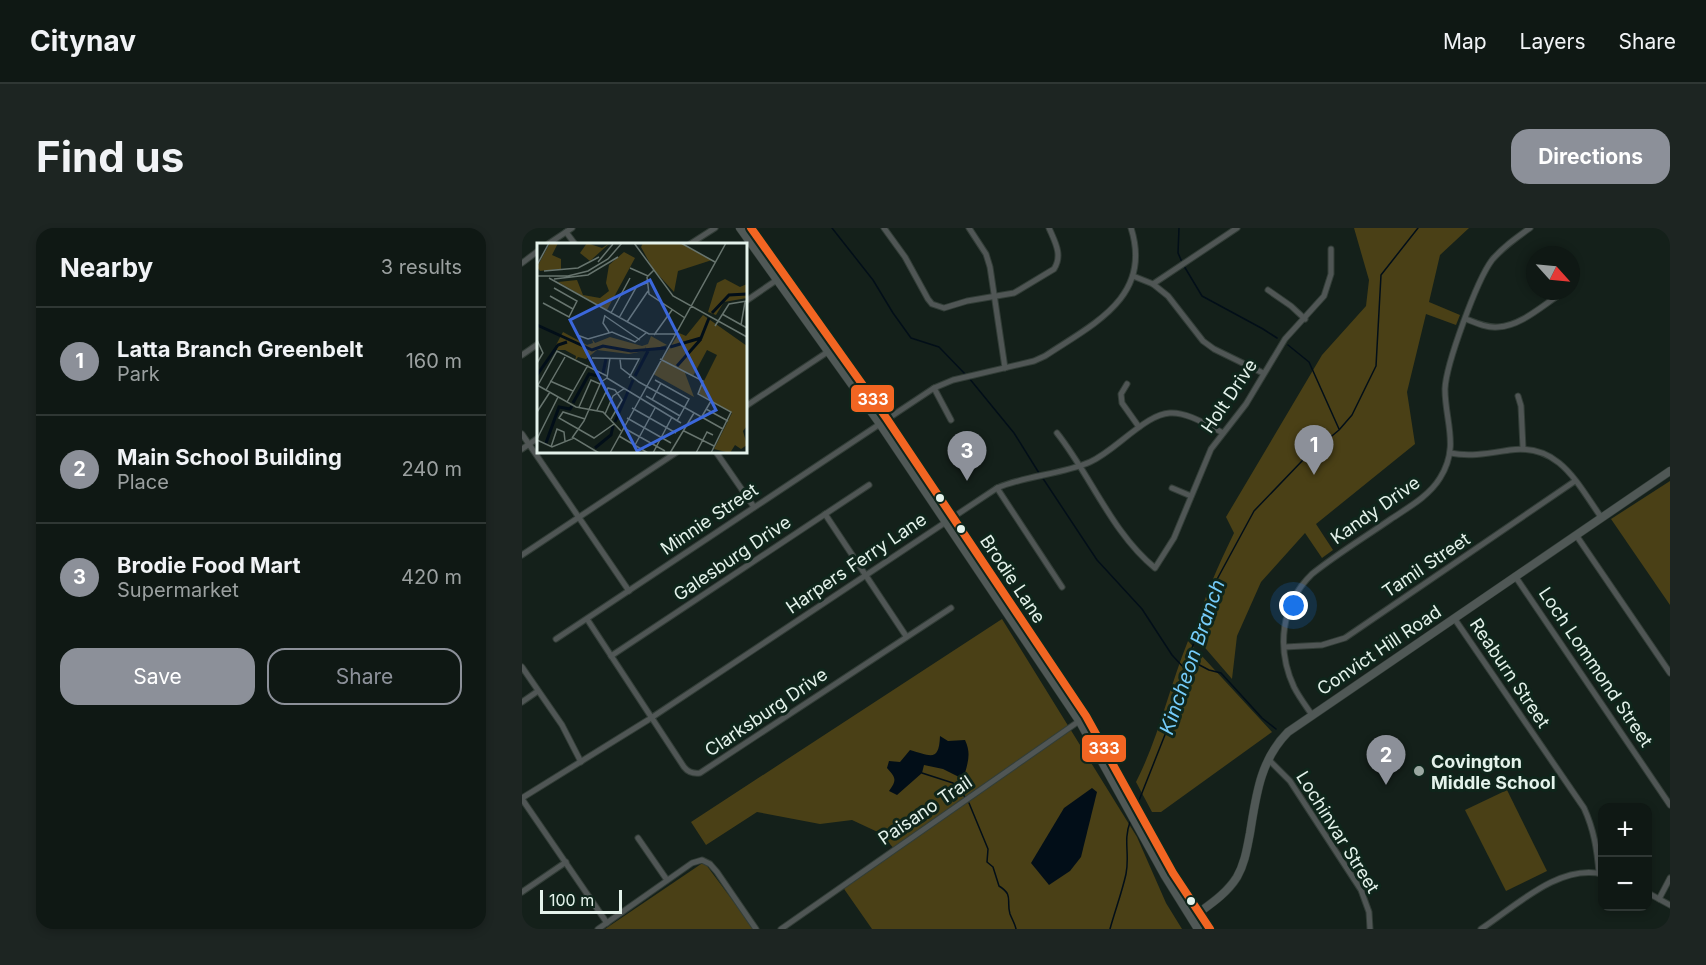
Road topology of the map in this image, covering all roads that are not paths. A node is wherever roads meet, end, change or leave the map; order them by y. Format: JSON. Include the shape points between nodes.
{"nodes":[{"id":1,"x":572,"y":228,"type":"edge"},
{"id":2,"x":715,"y":228,"type":"edge"},
{"id":3,"x":740,"y":228,"type":"edge"},
{"id":4,"x":751,"y":228,"type":"edge"},
{"id":5,"x":884,"y":228,"type":"edge"},
{"id":6,"x":969,"y":228,"type":"edge"},
{"id":7,"x":1049,"y":228,"type":"edge"},
{"id":8,"x":1131,"y":228,"type":"edge"},
{"id":9,"x":1237,"y":228,"type":"edge"},
{"id":10,"x":1530,"y":228,"type":"edge"},
{"id":11,"x":566,"y":232,"type":"junction"},
{"id":12,"x":550,"y":243,"type":"edge"},
{"id":13,"x":574,"y":243,"type":"edge"},
{"id":14,"x":692,"y":243,"type":"edge"},
{"id":15,"x":1331,"y":249,"type":"dead end"},
{"id":16,"x":537,"y":252,"type":"edge"},
{"id":17,"x":522,"y":263,"type":"edge"},
{"id":18,"x":784,"y":275,"type":"junction"},
{"id":19,"x":1133,"y":276,"type":"junction"},
{"id":20,"x":777,"y":280,"type":"junction"},
{"id":21,"x":1153,"y":284,"type":"junction"},
{"id":22,"x":1268,"y":290,"type":"dead end"},
{"id":23,"x":993,"y":297,"type":"junction"},
{"id":24,"x":747,"y":300,"type":"edge"},
{"id":25,"x":1551,"y":300,"type":"edge"},
{"id":26,"x":1305,"y":319,"type":"junction"},
{"id":27,"x":1466,"y":319,"type":"junction"},
{"id":28,"x":537,"y":345,"type":"edge"},
{"id":29,"x":835,"y":346,"type":"junction"},
{"id":30,"x":828,"y":352,"type":"junction"},
{"id":31,"x":522,"y":355,"type":"edge"},
{"id":32,"x":1005,"y":368,"type":"junction"},
{"id":33,"x":1263,"y":374,"type":"junction"},
{"id":34,"x":1127,"y":384,"type":"dead end"},
{"id":35,"x":934,"y":388,"type":"junction"},
{"id":36,"x":1518,"y":396,"type":"dead end"},
{"id":37,"x":747,"y":405,"type":"edge"},
{"id":38,"x":887,"y":419,"type":"junction"},
{"id":39,"x":951,"y":420,"type":"dead end"},
{"id":40,"x":880,"y":424,"type":"junction"},
{"id":41,"x":1139,"y":427,"type":"junction"},
{"id":42,"x":1057,"y":433,"type":"dead end"},
{"id":43,"x":1223,"y":433,"type":"junction"},
{"id":44,"x":522,"y":434,"type":"edge"},
{"id":45,"x":537,"y":439,"type":"edge"},
{"id":46,"x":529,"y":444,"type":"junction"},
{"id":47,"x":1523,"y":448,"type":"junction"},
{"id":48,"x":522,"y":449,"type":"edge"},
{"id":49,"x":675,"y":453,"type":"edge"},
{"id":50,"x":717,"y":453,"type":"edge"},
{"id":51,"x":1450,"y":453,"type":"junction"},
{"id":52,"x":1079,"y":465,"type":"junction"},
{"id":53,"x":1670,"y":471,"type":"edge"},
{"id":54,"x":1575,"y":481,"type":"junction"},
{"id":55,"x":869,"y":485,"type":"dead end"},
{"id":56,"x":1172,"y":488,"type":"dead end"},
{"id":57,"x":997,"y":489,"type":"junction"},
{"id":58,"x":1191,"y":496,"type":"junction"},
{"id":59,"x":754,"y":507,"type":"junction"},
{"id":60,"x":825,"y":514,"type":"junction"},
{"id":61,"x":578,"y":517,"type":"junction"},
{"id":62,"x":954,"y":517,"type":"junction"},
{"id":63,"x":1601,"y":517,"type":"junction"},
{"id":64,"x":946,"y":522,"type":"junction"},
{"id":65,"x":1576,"y":535,"type":"junction"},
{"id":66,"x":522,"y":555,"type":"edge"},
{"id":67,"x":866,"y":575,"type":"junction"},
{"id":68,"x":1515,"y":576,"type":"junction"},
{"id":69,"x":1062,"y":586,"type":"dead end"},
{"id":70,"x":629,"y":591,"type":"junction"},
{"id":71,"x":951,"y":608,"type":"dead end"},
{"id":72,"x":1454,"y":617,"type":"junction"},
{"id":73,"x":587,"y":620,"type":"junction"},
{"id":74,"x":906,"y":636,"type":"junction"},
{"id":75,"x":556,"y":639,"type":"dead end"},
{"id":76,"x":1285,"y":647,"type":"junction"},
{"id":77,"x":611,"y":656,"type":"junction"},
{"id":78,"x":522,"y":667,"type":"edge"},
{"id":79,"x":1670,"y":673,"type":"edge"},
{"id":80,"x":538,"y":691,"type":"junction"},
{"id":81,"x":522,"y":702,"type":"edge"},
{"id":82,"x":1312,"y":715,"type":"junction"},
{"id":83,"x":652,"y":717,"type":"junction"},
{"id":84,"x":1083,"y":719,"type":"junction"},
{"id":85,"x":1268,"y":759,"type":"junction"},
{"id":86,"x":581,"y":762,"type":"junction"},
{"id":87,"x":1126,"y":796,"type":"junction"},
{"id":88,"x":522,"y":798,"type":"edge"},
{"id":89,"x":1670,"y":805,"type":"edge"},
{"id":90,"x":638,"y":838,"type":"dead end"},
{"id":91,"x":1598,"y":857,"type":"edge"},
{"id":92,"x":566,"y":862,"type":"junction"},
{"id":93,"x":1598,"y":874,"type":"edge"},
{"id":94,"x":1670,"y":878,"type":"edge"},
{"id":95,"x":667,"y":880,"type":"junction"},
{"id":96,"x":522,"y":892,"type":"edge"},
{"id":97,"x":1652,"y":896,"type":"edge"},
{"id":98,"x":1659,"y":899,"type":"junction"},
{"id":99,"x":1670,"y":905,"type":"edge"},
{"id":100,"x":1199,"y":912,"type":"junction"},
{"id":101,"x":1191,"y":918,"type":"junction"},
{"id":102,"x":607,"y":922,"type":"junction"},
{"id":103,"x":598,"y":929,"type":"edge"},
{"id":104,"x":756,"y":929,"type":"edge"},
{"id":105,"x":781,"y":929,"type":"edge"},
{"id":106,"x":1198,"y":929,"type":"edge"},
{"id":107,"x":1210,"y":929,"type":"edge"},
{"id":108,"x":1370,"y":929,"type":"edge"},
{"id":109,"x":1481,"y":929,"type":"edge"}],
"edges":[{"from":1,"to":11,"type":"street"},
{"from":2,"to":14,"type":"street"},
{"from":3,"to":20,"type":"main road","name":"Brodie Lane"},
{"from":4,"to":18,"type":"main road","name":"Brodie Lane"},
{"from":5,"to":23,"type":"street","via":[[932,304],[944,308]]},
{"from":6,"to":23,"type":"street","via":[[988,261]]},
{"from":7,"to":23,"type":"street","via":[[1058,251],[1058,264],[1023,289]]},
{"from":8,"to":19,"type":"street","via":[[1136,251]]},
{"from":9,"to":21,"type":"street"},
{"from":10,"to":27,"type":"street","name":"Kandy Drive","via":[[1490,262]]},
{"from":11,"to":12,"type":"street"},
{"from":11,"to":13,"type":"street"},
{"from":15,"to":26,"type":"street","name":"Holt Drive","via":[[1328,286]]},
{"from":16,"to":17,"type":"street"},
{"from":18,"to":20,"type":"street"},
{"from":18,"to":29,"type":"main road","name":"Brodie Lane"},
{"from":19,"to":21,"type":"street"},
{"from":19,"to":32,"type":"street","name":"Minnie Street","via":[[1108,314],[1045,356]]},
{"from":20,"to":24,"type":"street"},
{"from":20,"to":30,"type":"main road","name":"Brodie Lane"},
{"from":21,"to":33,"type":"street","via":[[1168,296],[1203,341]]},
{"from":22,"to":26,"type":"street"},
{"from":23,"to":32,"type":"street"},
{"from":25,"to":27,"type":"street","via":[[1510,325],[1485,326]]},
{"from":26,"to":33,"type":"street","name":"Holt Drive","via":[[1285,339]]},
{"from":27,"to":51,"type":"street","name":"Kandy Drive","via":[[1446,378]]},
{"from":28,"to":31,"type":"street"},
{"from":29,"to":30,"type":"street"},
{"from":29,"to":38,"type":"main road","name":"Brodie Lane"},
{"from":30,"to":37,"type":"street"},
{"from":30,"to":40,"type":"main road","name":"Brodie Lane"},
{"from":32,"to":35,"type":"street","name":"Minnie Street"},
{"from":33,"to":43,"type":"street","name":"Holt Drive"},
{"from":34,"to":41,"type":"street","via":[[1120,394],[1122,403]]},
{"from":35,"to":38,"type":"street","name":"Minnie Street"},
{"from":35,"to":39,"type":"street"},
{"from":36,"to":47,"type":"street"},
{"from":38,"to":40,"type":"street","name":"Minnie Street"},
{"from":38,"to":62,"type":"main road","name":"Brodie Lane"},
{"from":40,"to":59,"type":"street","name":"Minnie Street"},
{"from":40,"to":64,"type":"main road","name":"Brodie Lane"},
{"from":41,"to":43,"type":"street","name":"Harpers Ferry Lane","via":[[1158,415],[1176,412]]},
{"from":41,"to":52,"type":"street","name":"Harpers Ferry Lane","via":[[1101,457]]},
{"from":42,"to":52,"type":"street"},
{"from":43,"to":58,"type":"street","name":"Holt Drive","via":[[1206,458]]},
{"from":44,"to":46,"type":"street"},
{"from":45,"to":46,"type":"street"},
{"from":46,"to":48,"type":"street"},
{"from":46,"to":61,"type":"street"},
{"from":47,"to":51,"type":"street","via":[[1472,456]]},
{"from":47,"to":54,"type":"street","via":[[1552,456]]},
{"from":49,"to":61,"type":"street"},
{"from":50,"to":59,"type":"street"},
{"from":51,"to":76,"type":"street","name":"Kandy Drive","via":[[1441,477],[1424,496],[1304,581],[1287,611]]},
{"from":52,"to":57,"type":"street","name":"Harpers Ferry Lane"},
{"from":52,"to":58,"type":"street","name":"Holt Drive","via":[[1139,554],[1155,568],[1174,538]]},
{"from":53,"to":63,"type":"main road","name":"Convict Hill Road"},
{"from":54,"to":63,"type":"street"},
{"from":54,"to":76,"type":"street","name":"Tamil Street","via":[[1345,639]]},
{"from":55,"to":60,"type":"street","name":"Galesburg Drive"},
{"from":56,"to":58,"type":"street"},
{"from":57,"to":62,"type":"street","name":"Harpers Ferry Lane"},
{"from":57,"to":69,"type":"street"},
{"from":59,"to":70,"type":"street","name":"Minnie Street"},
{"from":60,"to":67,"type":"street"},
{"from":60,"to":77,"type":"street","name":"Galesburg Drive"},
{"from":61,"to":66,"type":"street"},
{"from":61,"to":70,"type":"street"},
{"from":62,"to":64,"type":"street","name":"Harpers Ferry Lane"},
{"from":62,"to":84,"type":"main road","name":"Brodie Lane"},
{"from":63,"to":65,"type":"main road","name":"Convict Hill Road"},
{"from":64,"to":67,"type":"street","name":"Harpers Ferry Lane"},
{"from":64,"to":84,"type":"main road","name":"Brodie Lane"},
{"from":65,"to":68,"type":"main road","name":"Convict Hill Road"},
{"from":65,"to":79,"type":"street"},
{"from":67,"to":74,"type":"street"},
{"from":67,"to":83,"type":"street","name":"Harpers Ferry Lane"},
{"from":68,"to":72,"type":"main road","name":"Convict Hill Road"},
{"from":68,"to":89,"type":"street","name":"Loch Lommond Street"},
{"from":70,"to":73,"type":"street","name":"Minnie Street"},
{"from":71,"to":74,"type":"street","name":"Clarksburg Drive"},
{"from":72,"to":82,"type":"main road","name":"Convict Hill Road"},
{"from":72,"to":91,"type":"street","name":"Reaburn Street","via":[[1584,808],[1593,826]]},
{"from":73,"to":75,"type":"street","name":"Minnie Street"},
{"from":73,"to":77,"type":"street","name":"Clarksburg Drive"},
{"from":74,"to":83,"type":"street","name":"Clarksburg Drive","via":[[700,773],[687,770]]},
{"from":76,"to":82,"type":"street","name":"Kandy Drive","via":[[1291,679]]},
{"from":77,"to":83,"type":"street","name":"Clarksburg Drive"},
{"from":78,"to":80,"type":"street"},
{"from":80,"to":81,"type":"street"},
{"from":80,"to":86,"type":"street"},
{"from":82,"to":85,"type":"main road","name":"Convict Hill Road","via":[[1284,736]]},
{"from":83,"to":86,"type":"street","name":"Harpers Ferry Lane"},
{"from":84,"to":87,"type":"main road","name":"Brodie Lane"},
{"from":84,"to":105,"type":"street","name":"Paisano Trail"},
{"from":85,"to":100,"type":"main road","name":"Convict Hill Road","via":[[1241,870],[1228,890]]},
{"from":85,"to":108,"type":"street","name":"Lochinvar Street","via":[[1290,781],[1361,890]]},
{"from":86,"to":88,"type":"street","name":"Harpers Ferry Lane"},
{"from":87,"to":100,"type":"main road","name":"Brodie Lane"},
{"from":87,"to":101,"type":"main road","name":"Brodie Lane","via":[[1154,855]]},
{"from":88,"to":92,"type":"street"},
{"from":90,"to":95,"type":"street"},
{"from":92,"to":96,"type":"street"},
{"from":92,"to":102,"type":"street"},
{"from":93,"to":109,"type":"street","via":[[1560,877]]},
{"from":94,"to":98,"type":"street"},
{"from":95,"to":102,"type":"street"},
{"from":95,"to":104,"type":"street","via":[[697,860],[706,861]]},
{"from":97,"to":98,"type":"street"},
{"from":98,"to":99,"type":"street"},
{"from":100,"to":101,"type":"main road","name":"Convict Hill Road"},
{"from":100,"to":107,"type":"main road","name":"Brodie Lane"},
{"from":101,"to":106,"type":"main road","name":"Brodie Lane"},
{"from":102,"to":103,"type":"street"}]}
